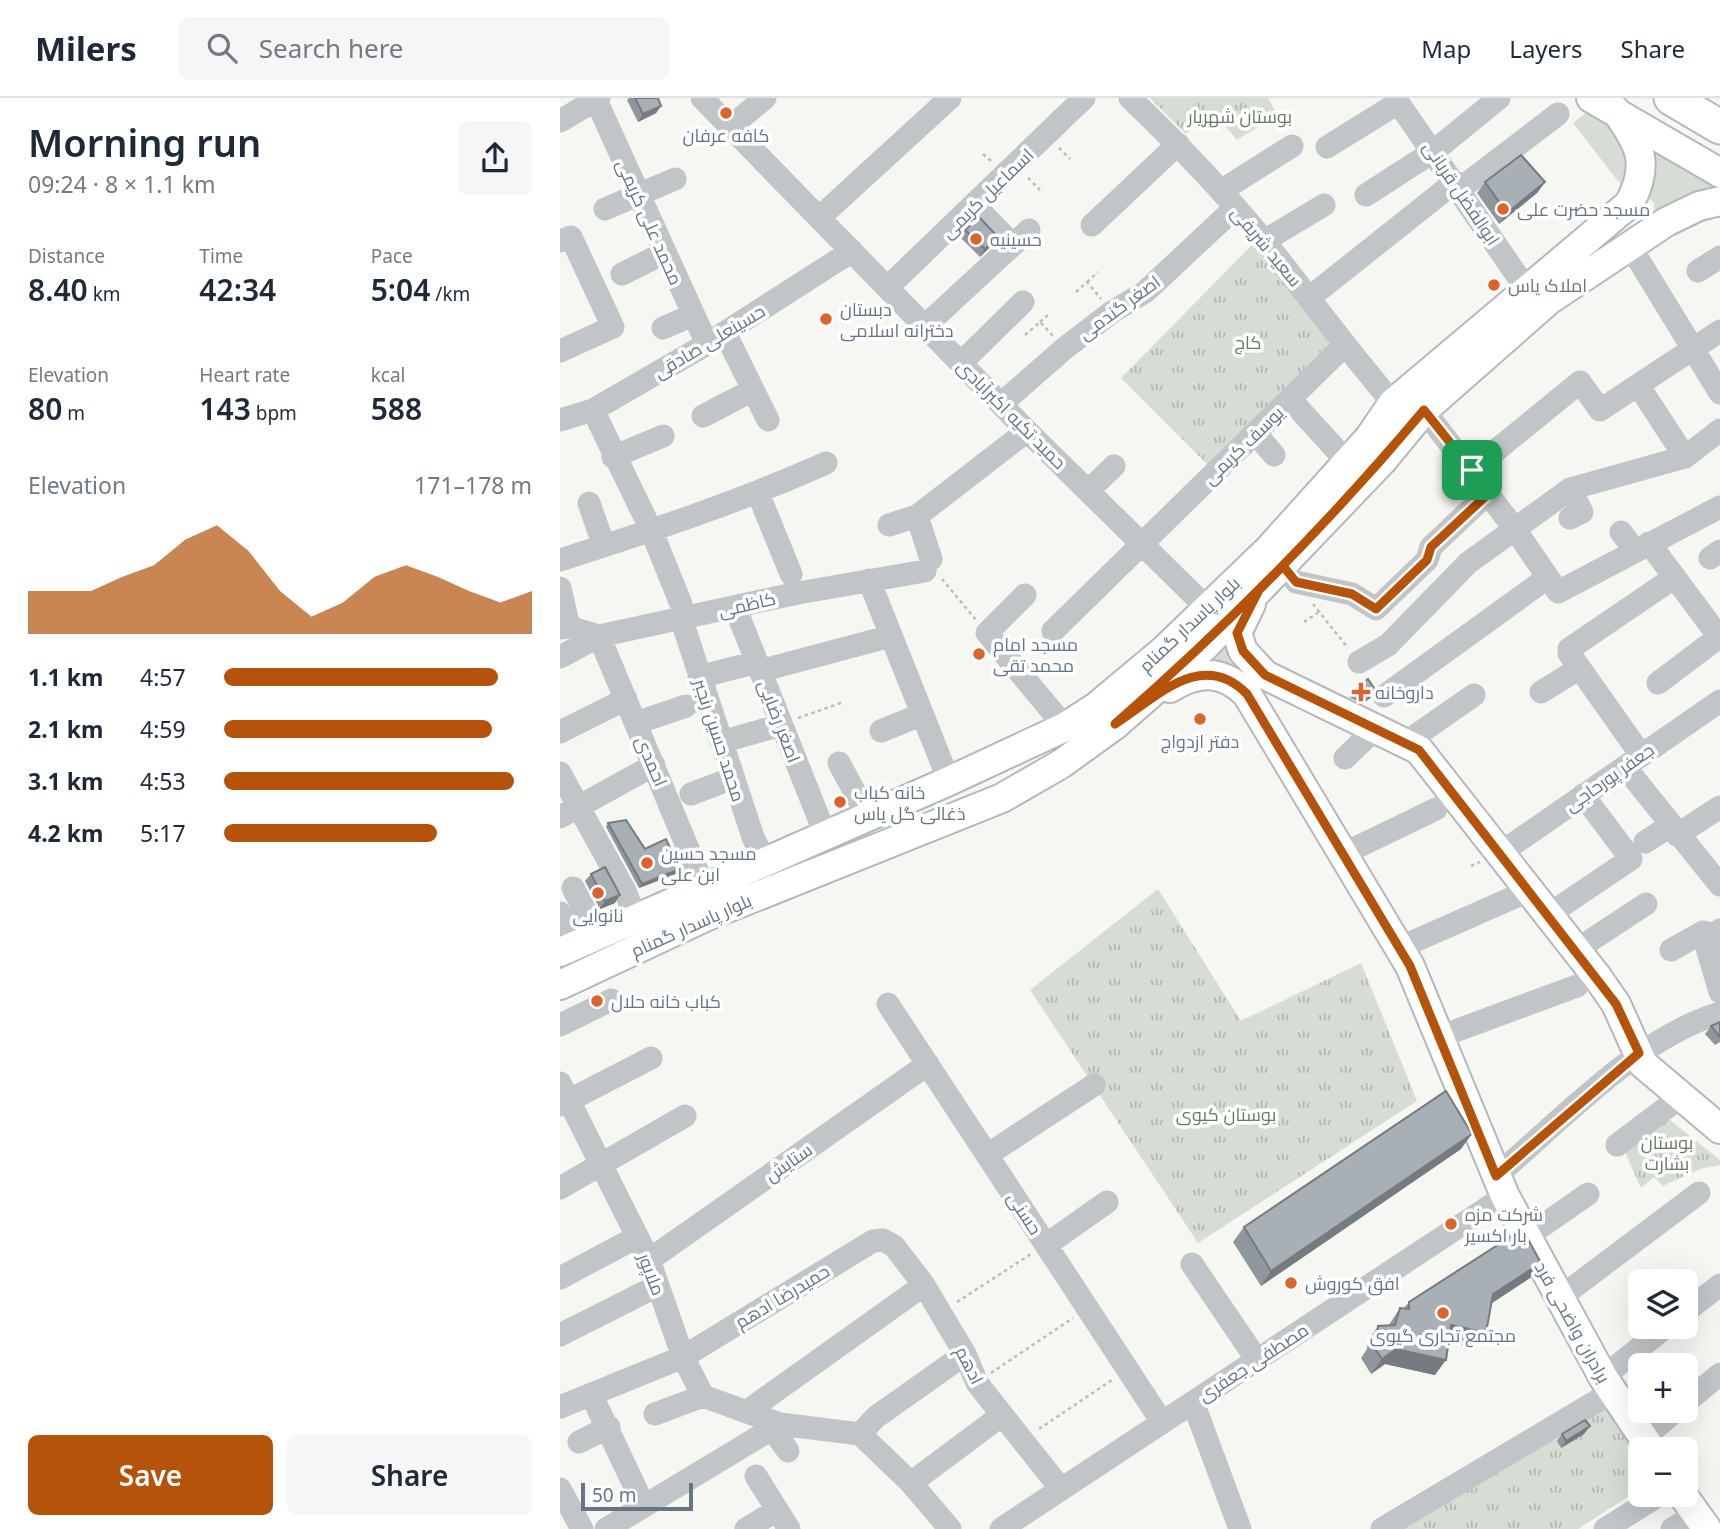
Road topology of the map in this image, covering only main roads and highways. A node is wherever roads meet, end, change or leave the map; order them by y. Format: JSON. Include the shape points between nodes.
{"nodes":[{"id":1,"x":1671,"y":98,"type":"edge"},
{"id":2,"x":1715,"y":98,"type":"edge"},
{"id":3,"x":1720,"y":102,"type":"edge"},
{"id":4,"x":1603,"y":104,"type":"edge"},
{"id":5,"x":1720,"y":127,"type":"edge"},
{"id":6,"x":1720,"y":173,"type":"edge"},
{"id":7,"x":1720,"y":201,"type":"edge"},
{"id":8,"x":1629,"y":204,"type":"junction"},
{"id":9,"x":1640,"y":239,"type":"junction"},
{"id":10,"x":1259,"y":590,"type":"junction"},
{"id":11,"x":1277,"y":682,"type":"junction"},
{"id":12,"x":1257,"y":709,"type":"junction"},
{"id":13,"x":1115,"y":724,"type":"junction"},
{"id":14,"x":579,"y":943,"type":"edge"},
{"id":15,"x":560,"y":985,"type":"edge"},
{"id":16,"x":1720,"y":1129,"type":"edge"},
{"id":17,"x":1642,"y":1437,"type":"edge"}],
"edges":[{"from":1,"to":5,"type":"highway"},
{"from":2,"to":3,"type":"highway"},
{"from":4,"to":6,"type":"main road"},
{"from":4,"to":8,"type":"main road","name":"بلوار پاسدار گمنام","via":[[1634,135],[1640,152],[1639,186]]},
{"from":7,"to":9,"type":"main road","name":"بلوار پاسدار گمنام","via":[[1699,206]]},
{"from":8,"to":9,"type":"main road","via":[[1647,209],[1651,218]]},
{"from":8,"to":14,"type":"main road","name":"بلوار پاسدار گمنام","via":[[1394,404],[1311,505],[1163,651],[1096,707],[1065,727],[949,781]]},
{"from":9,"to":10,"type":"main road","name":"بلوار پاسدار گمنام","via":[[1549,300],[1424,410],[1382,461]]},
{"from":10,"to":11,"type":"main road","via":[[1237,633],[1243,651]]},
{"from":10,"to":13,"type":"main road","name":"بلوار پاسدار گمنام","via":[[1204,647]]},
{"from":11,"to":12,"type":"main road","via":[[1258,691]]},
{"from":11,"to":16,"type":"main road","via":[[1419,750],[1616,1004],[1643,1064]]},
{"from":12,"to":13,"type":"main road","name":"برادران واضحی فرد","via":[[1235,682],[1201,674],[1184,679]]},
{"from":12,"to":17,"type":"main road","name":"برادران واضحی فرد","via":[[1399,948],[1526,1237],[1607,1384]]},
{"from":13,"to":15,"type":"main road","name":"بلوار پاسدار گمنام","via":[[1061,764],[1002,798],[705,917]]}]}
